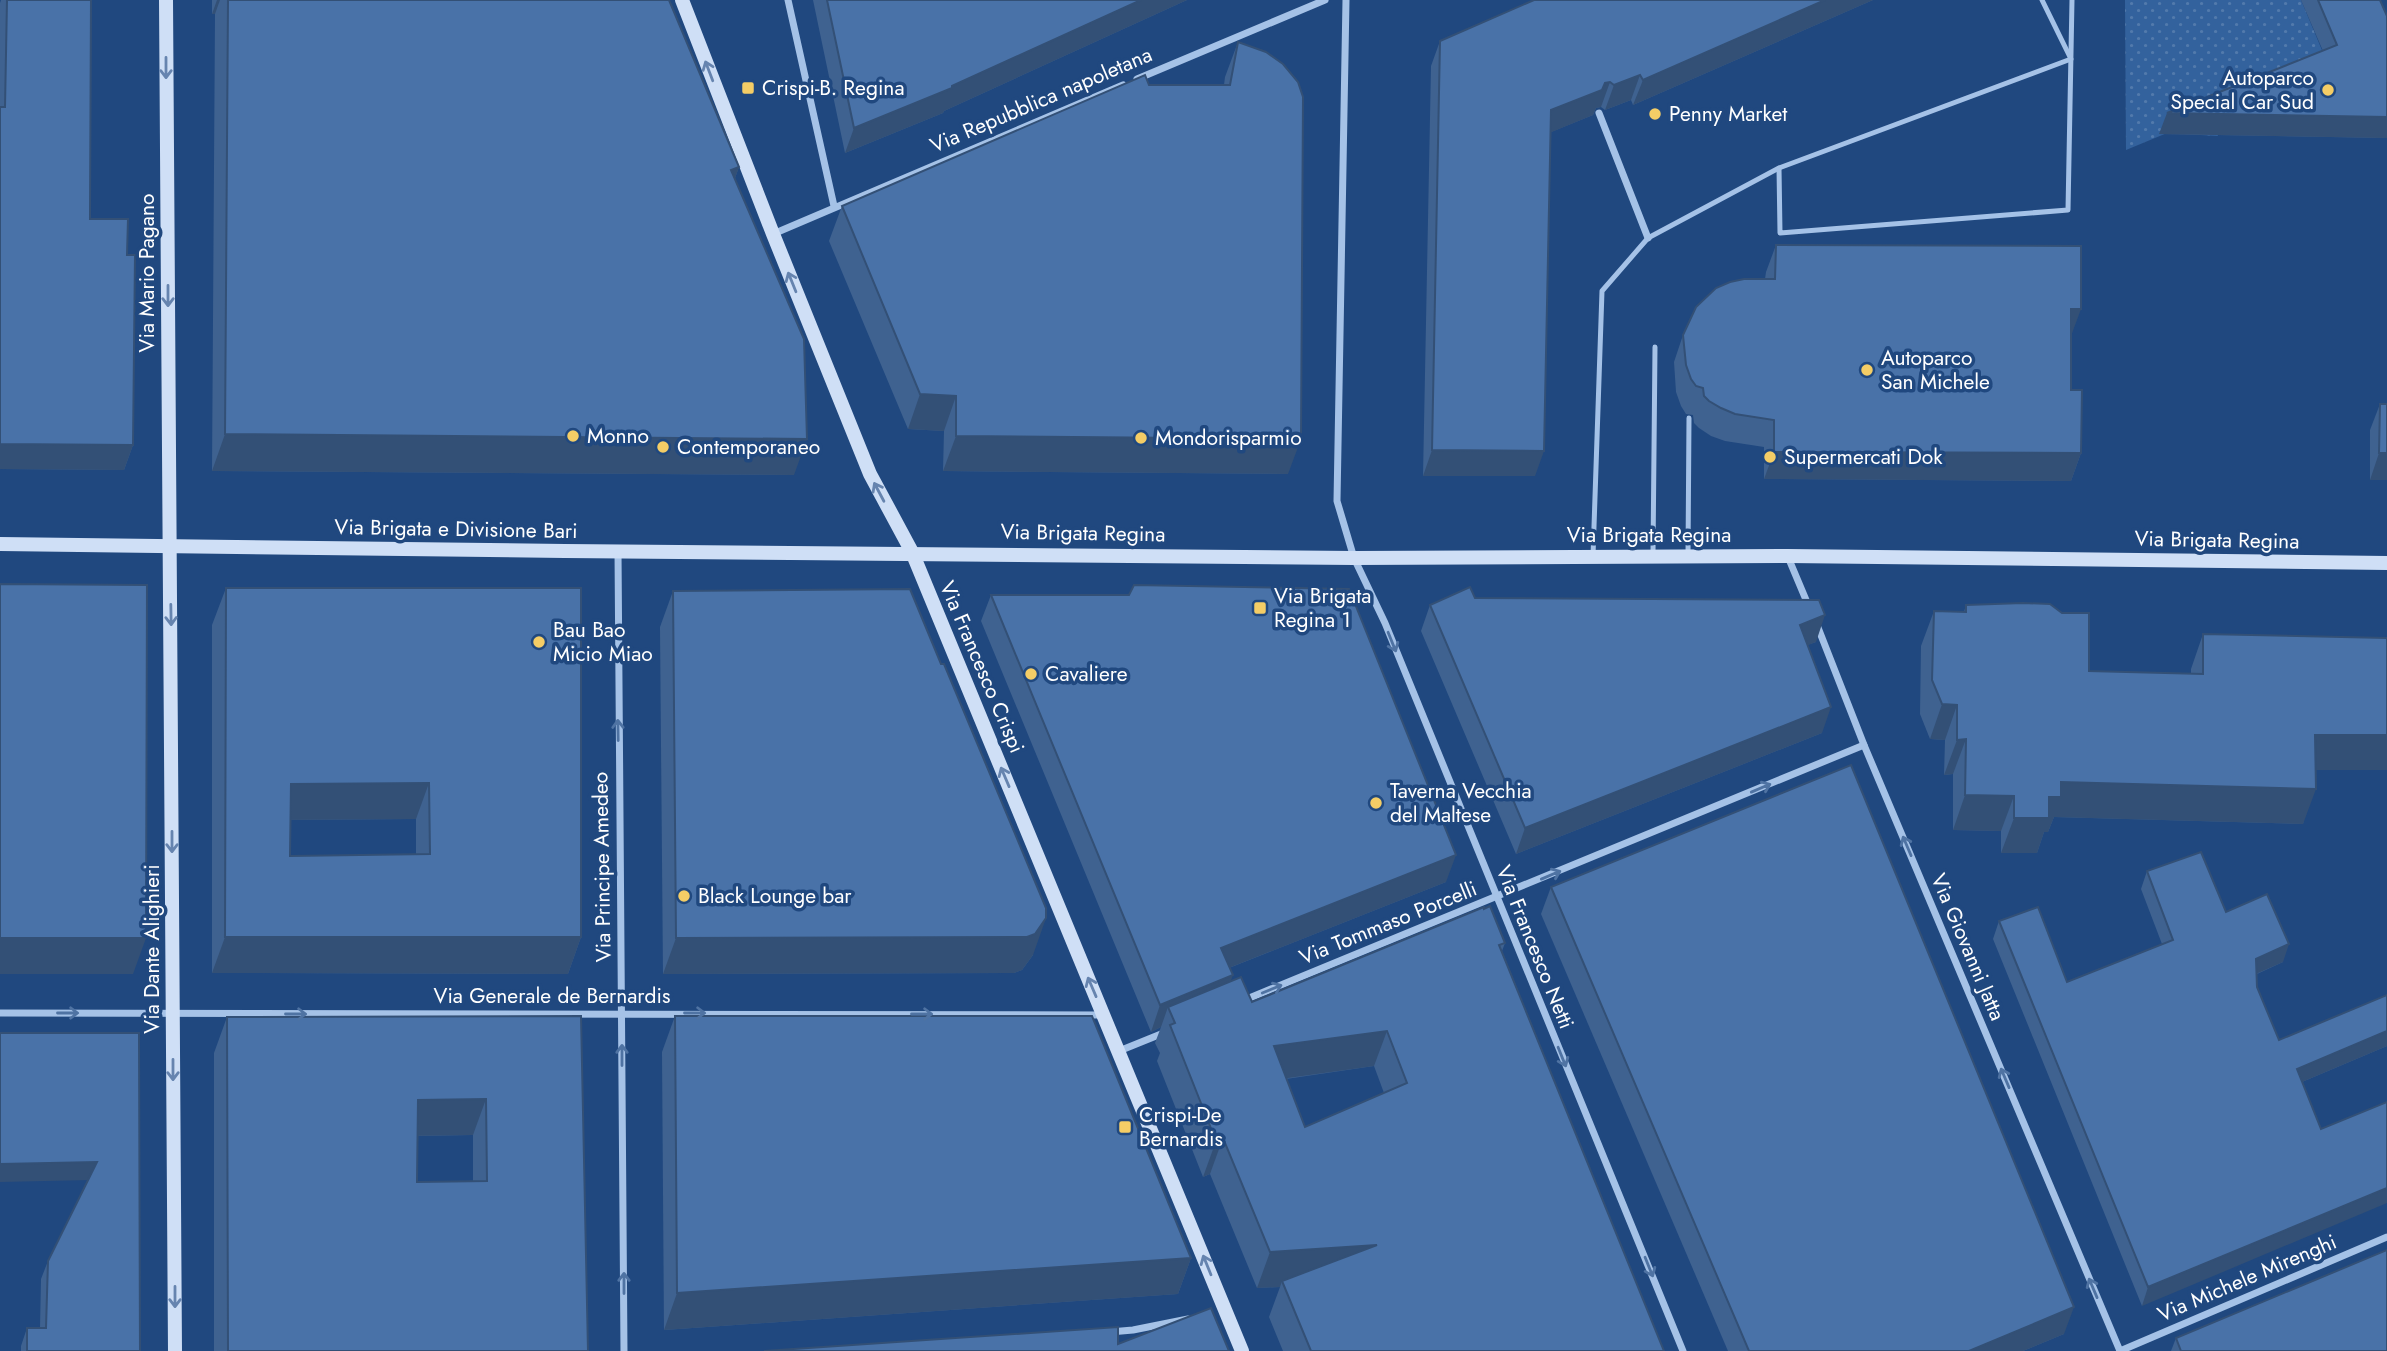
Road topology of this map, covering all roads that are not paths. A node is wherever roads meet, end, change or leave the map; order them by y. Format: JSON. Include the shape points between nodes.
{"nodes":[{"id":1,"x":166,"y":0,"type":"edge"},
{"id":2,"x":682,"y":0,"type":"edge"},
{"id":3,"x":788,"y":0,"type":"edge"},
{"id":4,"x":1325,"y":0,"type":"edge"},
{"id":5,"x":1346,"y":0,"type":"edge"},
{"id":6,"x":2042,"y":0,"type":"edge"},
{"id":7,"x":2072,"y":0,"type":"edge"},
{"id":8,"x":2071,"y":59,"type":"junction"},
{"id":9,"x":1599,"y":113,"type":"edge"},
{"id":10,"x":1779,"y":168,"type":"junction"},
{"id":11,"x":834,"y":206,"type":"junction"},
{"id":12,"x":773,"y":234,"type":"junction"},
{"id":13,"x":1647,"y":238,"type":"junction"},
{"id":14,"x":1655,"y":347,"type":"dead end"},
{"id":15,"x":1689,"y":418,"type":"edge"},
{"id":16,"x":0,"y":544,"type":"edge"},
{"id":17,"x":170,"y":547,"type":"junction"},
{"id":18,"x":618,"y":551,"type":"junction"},
{"id":19,"x":912,"y":552,"type":"junction"},
{"id":20,"x":1593,"y":556,"type":"junction"},
{"id":21,"x":1653,"y":556,"type":"junction"},
{"id":22,"x":1688,"y":556,"type":"junction"},
{"id":23,"x":1788,"y":556,"type":"junction"},
{"id":24,"x":1354,"y":558,"type":"junction"},
{"id":25,"x":2387,"y":562,"type":"edge"},
{"id":26,"x":1864,"y":745,"type":"junction"},
{"id":27,"x":1496,"y":898,"type":"junction"},
{"id":28,"x":1231,"y":1005,"type":"edge"},
{"id":29,"x":0,"y":1013,"type":"edge"},
{"id":30,"x":173,"y":1013,"type":"junction"},
{"id":31,"x":622,"y":1013,"type":"junction"},
{"id":32,"x":1104,"y":1015,"type":"junction"},
{"id":33,"x":1168,"y":1031,"type":"edge"},
{"id":34,"x":1118,"y":1051,"type":"junction"},
{"id":35,"x":2387,"y":1237,"type":"edge"},
{"id":36,"x":1199,"y":1316,"type":"edge"},
{"id":37,"x":1133,"y":1330,"type":"junction"},
{"id":38,"x":1105,"y":1332,"type":"edge"},
{"id":39,"x":1133,"y":1341,"type":"edge"},
{"id":40,"x":175,"y":1351,"type":"edge"},
{"id":41,"x":624,"y":1351,"type":"edge"},
{"id":42,"x":1242,"y":1351,"type":"edge"},
{"id":43,"x":1683,"y":1351,"type":"edge"},
{"id":44,"x":2120,"y":1351,"type":"edge"}],
"edges":[{"from":1,"to":17,"type":"main road","name":"Via Mario Pagano","one_way":true},
{"from":12,"to":2,"type":"main road","name":"Via Francesco Crispi","one_way":true},
{"from":3,"to":11,"type":"street"},
{"from":4,"to":11,"type":"street","name":"Via Repubblica napoletana"},
{"from":5,"to":24,"type":"street","name":"Via Francesco Netti","via":[[1337,501]]},
{"from":6,"to":8,"type":"lane"},
{"from":7,"to":8,"type":"lane"},
{"from":8,"to":10,"type":"lane"},
{"from":8,"to":10,"type":"lane","via":[[2068,210],[1780,233]]},
{"from":9,"to":13,"type":"street"},
{"from":10,"to":13,"type":"lane"},
{"from":11,"to":12,"type":"street","name":"Via Repubblica napoletana"},
{"from":19,"to":12,"type":"main road","name":"Via Francesco Crispi","one_way":true,"via":[[870,474]]},
{"from":13,"to":20,"type":"lane","via":[[1602,291]]},
{"from":14,"to":21,"type":"lane"},
{"from":15,"to":22,"type":"lane"},
{"from":16,"to":17,"type":"main road","name":"Via Brigata e Divisione Bari"},
{"from":17,"to":18,"type":"main road","name":"Via Brigata e Divisione Bari"},
{"from":17,"to":30,"type":"main road","name":"Via Dante Alighieri","one_way":true},
{"from":18,"to":19,"type":"main road","name":"Via Brigata e Divisione Bari"},
{"from":31,"to":18,"type":"street","name":"Via Principe Amedeo","one_way":true},
{"from":19,"to":24,"type":"main road","name":"Via Brigata Regina"},
{"from":32,"to":19,"type":"main road","name":"Via Francesco Crispi","one_way":true},
{"from":20,"to":21,"type":"main road","name":"Via Brigata Regina"},
{"from":20,"to":24,"type":"main road","name":"Via Brigata Regina"},
{"from":21,"to":22,"type":"main road","name":"Via Brigata Regina"},
{"from":22,"to":23,"type":"main road","name":"Via Brigata Regina"},
{"from":23,"to":25,"type":"main road","name":"Via Brigata Regina"},
{"from":23,"to":26,"type":"street","name":"Via Giovanni Jatta"},
{"from":24,"to":27,"type":"street","name":"Via Francesco Netti","one_way":true,"via":[[1385,623]]},
{"from":27,"to":26,"type":"street","name":"Via Tommaso Porcelli","one_way":true},
{"from":44,"to":26,"type":"street","name":"Via Giovanni Jatta","one_way":true},
{"from":28,"to":27,"type":"street","name":"Via Tommaso Porcelli","one_way":true},
{"from":27,"to":43,"type":"street","name":"Via Francesco Netti","one_way":true},
{"from":29,"to":30,"type":"street","name":"Via Generale de Bernardis","one_way":true},
{"from":30,"to":31,"type":"street","name":"Via Generale de Bernardis","one_way":true},
{"from":30,"to":40,"type":"main road","name":"Via Dante Alighieri","one_way":true},
{"from":31,"to":32,"type":"street","name":"Via Generale de Bernardis","one_way":true},
{"from":41,"to":31,"type":"street","name":"Via Principe Amedeo","one_way":true},
{"from":32,"to":34,"type":"main road","name":"Via Francesco Crispi"},
{"from":33,"to":34,"type":"street"},
{"from":42,"to":34,"type":"main road","name":"Via Francesco Crispi","one_way":true,"via":[[1219,1312]]},
{"from":35,"to":44,"type":"street","name":"Via Michele Mirenghi"},
{"from":36,"to":37,"type":"street"},
{"from":37,"to":38,"type":"street"},
{"from":37,"to":39,"type":"street"}]}
